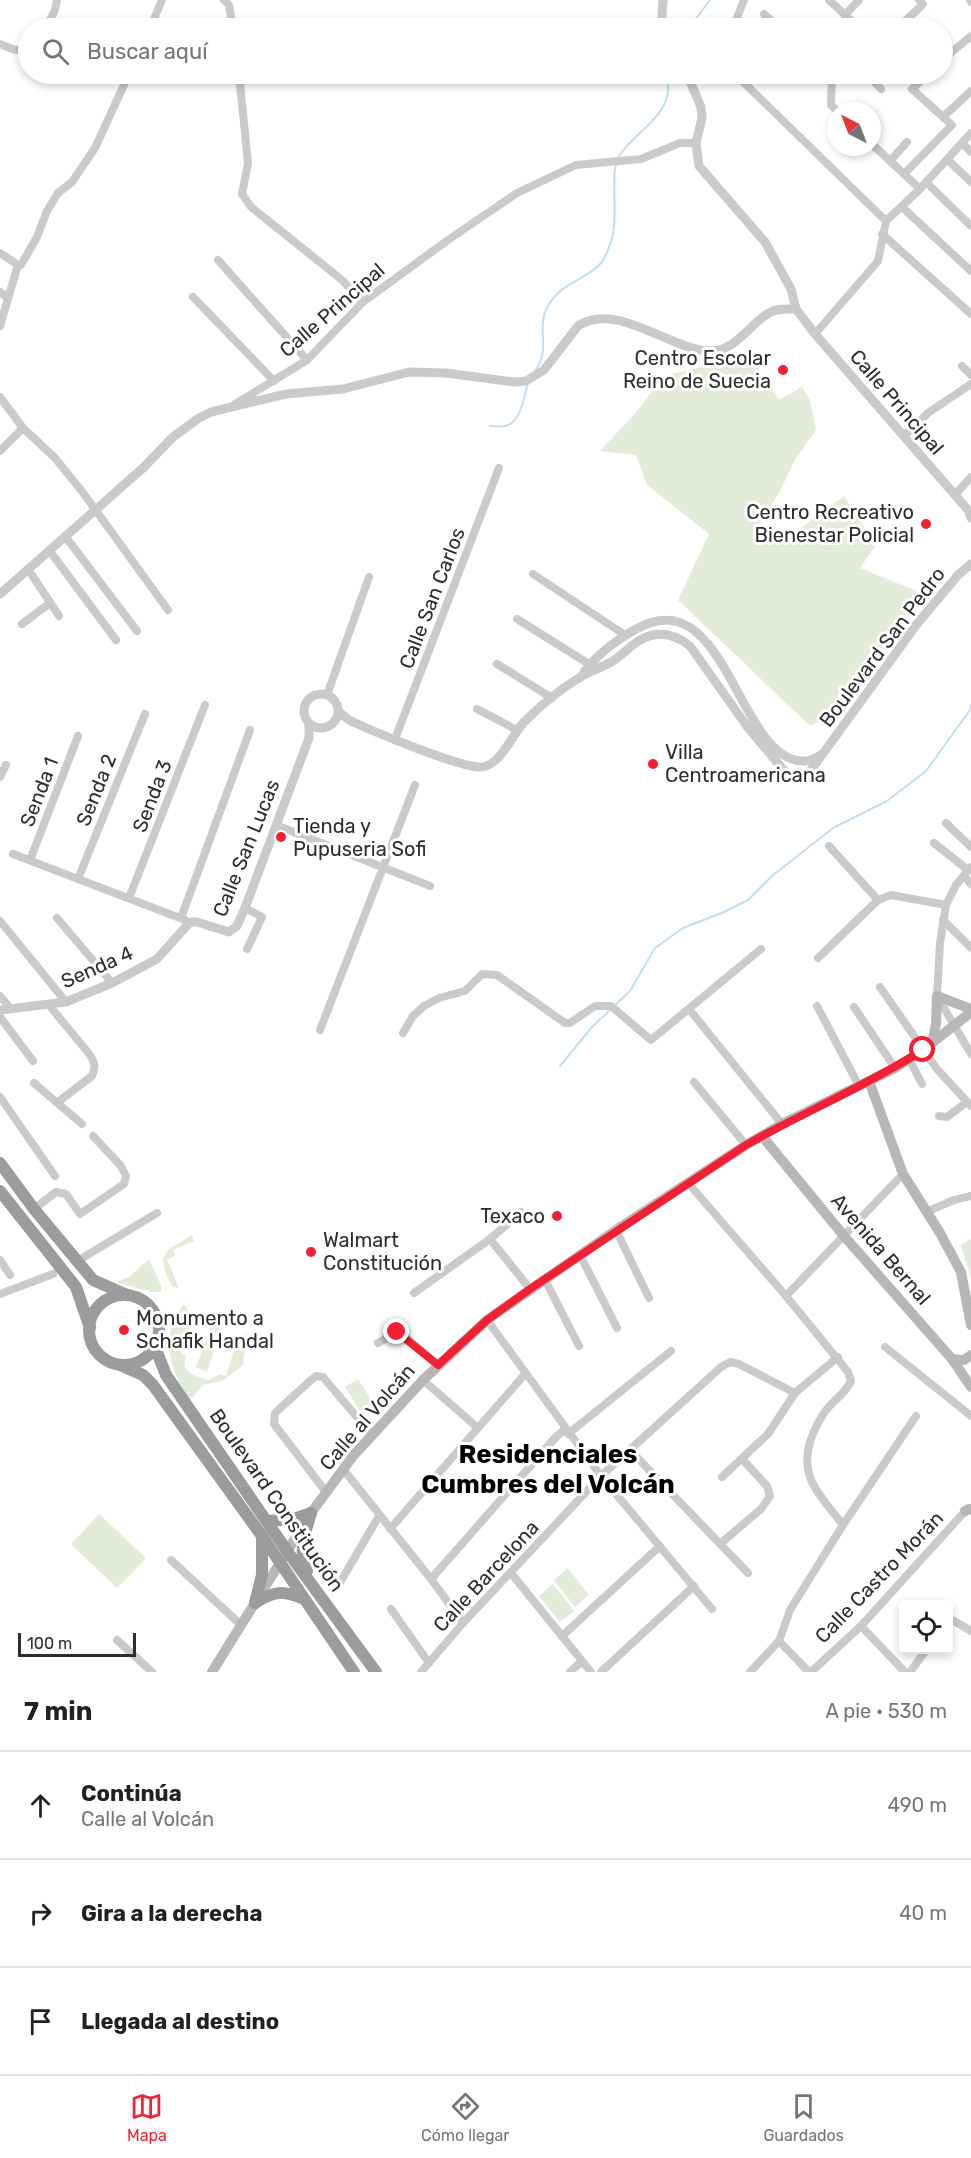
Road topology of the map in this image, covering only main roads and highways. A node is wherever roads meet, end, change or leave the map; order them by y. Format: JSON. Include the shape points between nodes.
{"nodes":[{"id":1,"x":971,"y":1011,"type":"edge"},
{"id":2,"x":927,"y":1047,"type":"junction"},
{"id":3,"x":864,"y":1084,"type":"junction"},
{"id":4,"x":762,"y":1136,"type":"junction"},
{"id":5,"x":0,"y":1163,"type":"edge"},
{"id":6,"x":0,"y":1191,"type":"edge"},
{"id":7,"x":131,"y":1296,"type":"junction"},
{"id":8,"x":971,"y":1325,"type":"edge"},
{"id":9,"x":90,"y":1328,"type":"junction"},
{"id":10,"x":155,"y":1347,"type":"junction"},
{"id":11,"x":971,"y":1355,"type":"edge"},
{"id":12,"x":952,"y":1359,"type":"junction"},
{"id":13,"x":120,"y":1365,"type":"junction"},
{"id":14,"x":971,"y":1387,"type":"edge"},
{"id":15,"x":312,"y":1513,"type":"junction"},
{"id":16,"x":268,"y":1521,"type":"junction"},
{"id":17,"x":262,"y":1536,"type":"junction"},
{"id":18,"x":287,"y":1551,"type":"junction"},
{"id":19,"x":280,"y":1563,"type":"junction"},
{"id":20,"x":315,"y":1588,"type":"junction"},
{"id":21,"x":304,"y":1599,"type":"junction"},
{"id":22,"x":255,"y":1603,"type":"junction"},
{"id":23,"x":212,"y":1672,"type":"edge"},
{"id":24,"x":354,"y":1672,"type":"edge"},
{"id":25,"x":376,"y":1672,"type":"edge"}],
"edges":[{"from":1,"to":2,"type":"main road","name":"Calle al Volcán"},
{"from":1,"to":2,"type":"main road","via":[[938,996],[936,1024]]},
{"from":2,"to":3,"type":"main road","name":"Calle al Volcán"},
{"from":3,"to":4,"type":"main road","name":"Calle al Volcán"},
{"from":3,"to":8,"type":"main road","name":"Avenida Bernal","via":[[903,1174],[961,1272]]},
{"from":4,"to":12,"type":"main road","name":"Avenida Bernal"},
{"from":4,"to":15,"type":"main road","name":"Calle al Volcán","via":[[616,1230],[487,1320],[423,1380],[372,1436]]},
{"from":5,"to":7,"type":"highway","via":[[93,1280]]},
{"from":6,"to":9,"type":"highway","via":[[76,1287]]},
{"from":7,"to":9,"type":"highway","via":[[115,1297],[102,1304],[92,1317]]},
{"from":7,"to":10,"type":"highway","via":[[145,1302],[156,1316],[159,1333]]},
{"from":9,"to":13,"type":"highway","via":[[98,1353]]},
{"from":10,"to":13,"type":"highway","via":[[140,1361]]},
{"from":10,"to":16,"type":"highway","name":"Boulevard Constitución","via":[[166,1375]]},
{"from":11,"to":12,"type":"main road","via":[[964,1360]]},
{"from":12,"to":14,"type":"main road","name":"Avenida Bernal"},
{"from":13,"to":17,"type":"highway","name":"Boulevard Constitución","via":[[153,1384]]},
{"from":15,"to":16,"type":"highway"},
{"from":15,"to":18,"type":"main road","name":"Calle al Volcán"},
{"from":15,"to":20,"type":"highway","via":[[302,1556]]},
{"from":16,"to":18,"type":"highway","name":"Boulevard Constitución"},
{"from":17,"to":19,"type":"highway","name":"Boulevard Constitución"},
{"from":17,"to":22,"type":"highway","via":[[262,1575]]},
{"from":18,"to":19,"type":"main road","name":"Calle al Volcán"},
{"from":18,"to":20,"type":"highway","name":"Boulevard Constitución"},
{"from":19,"to":21,"type":"highway","name":"Boulevard Constitución"},
{"from":19,"to":22,"type":"main road","name":"Calle al Volcán"},
{"from":20,"to":25,"type":"highway","name":"Boulevard Constitución"},
{"from":21,"to":22,"type":"highway","via":[[278,1592]]},
{"from":21,"to":24,"type":"highway","name":"Boulevard Constitución"},
{"from":22,"to":23,"type":"main road","name":"Calle al Volcán"}]}
